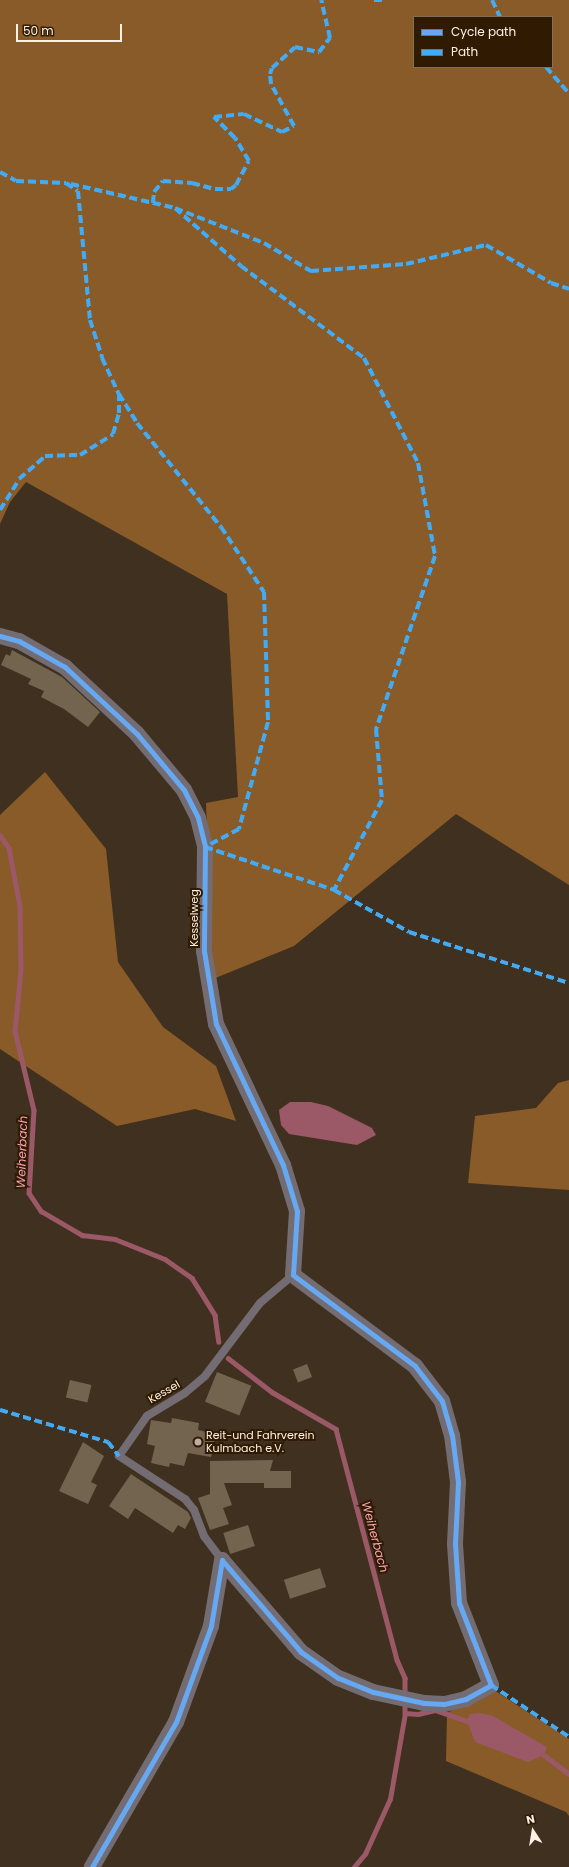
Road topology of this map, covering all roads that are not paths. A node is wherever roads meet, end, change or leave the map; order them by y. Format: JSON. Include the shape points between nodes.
{"nodes":[{"id":1,"x":0,"y":636,"type":"edge"},
{"id":2,"x":293,"y":1275,"type":"junction"},
{"id":3,"x":222,"y":1560,"type":"junction"},
{"id":4,"x":92,"y":1867,"type":"edge"}],
"edges":[{"from":1,"to":2,"type":"street","name":"Kesselweg","via":[[19,642],[66,667],[137,734],[184,790],[198,818],[205,848],[204,951],[216,1024],[283,1165],[297,1212]]},
{"from":2,"to":3,"type":"lane","name":"Kessel","via":[[260,1303],[205,1376],[185,1393],[155,1408],[147,1416],[119,1456],[185,1499],[194,1510],[204,1536]]},
{"from":2,"to":3,"type":"street","via":[[415,1366],[442,1401],[452,1435],[458,1482],[455,1544],[459,1603],[492,1685],[466,1699],[444,1704],[424,1703],[373,1692],[338,1678],[301,1652]]},
{"from":3,"to":4,"type":"street","via":[[211,1626],[176,1722]]}]}
